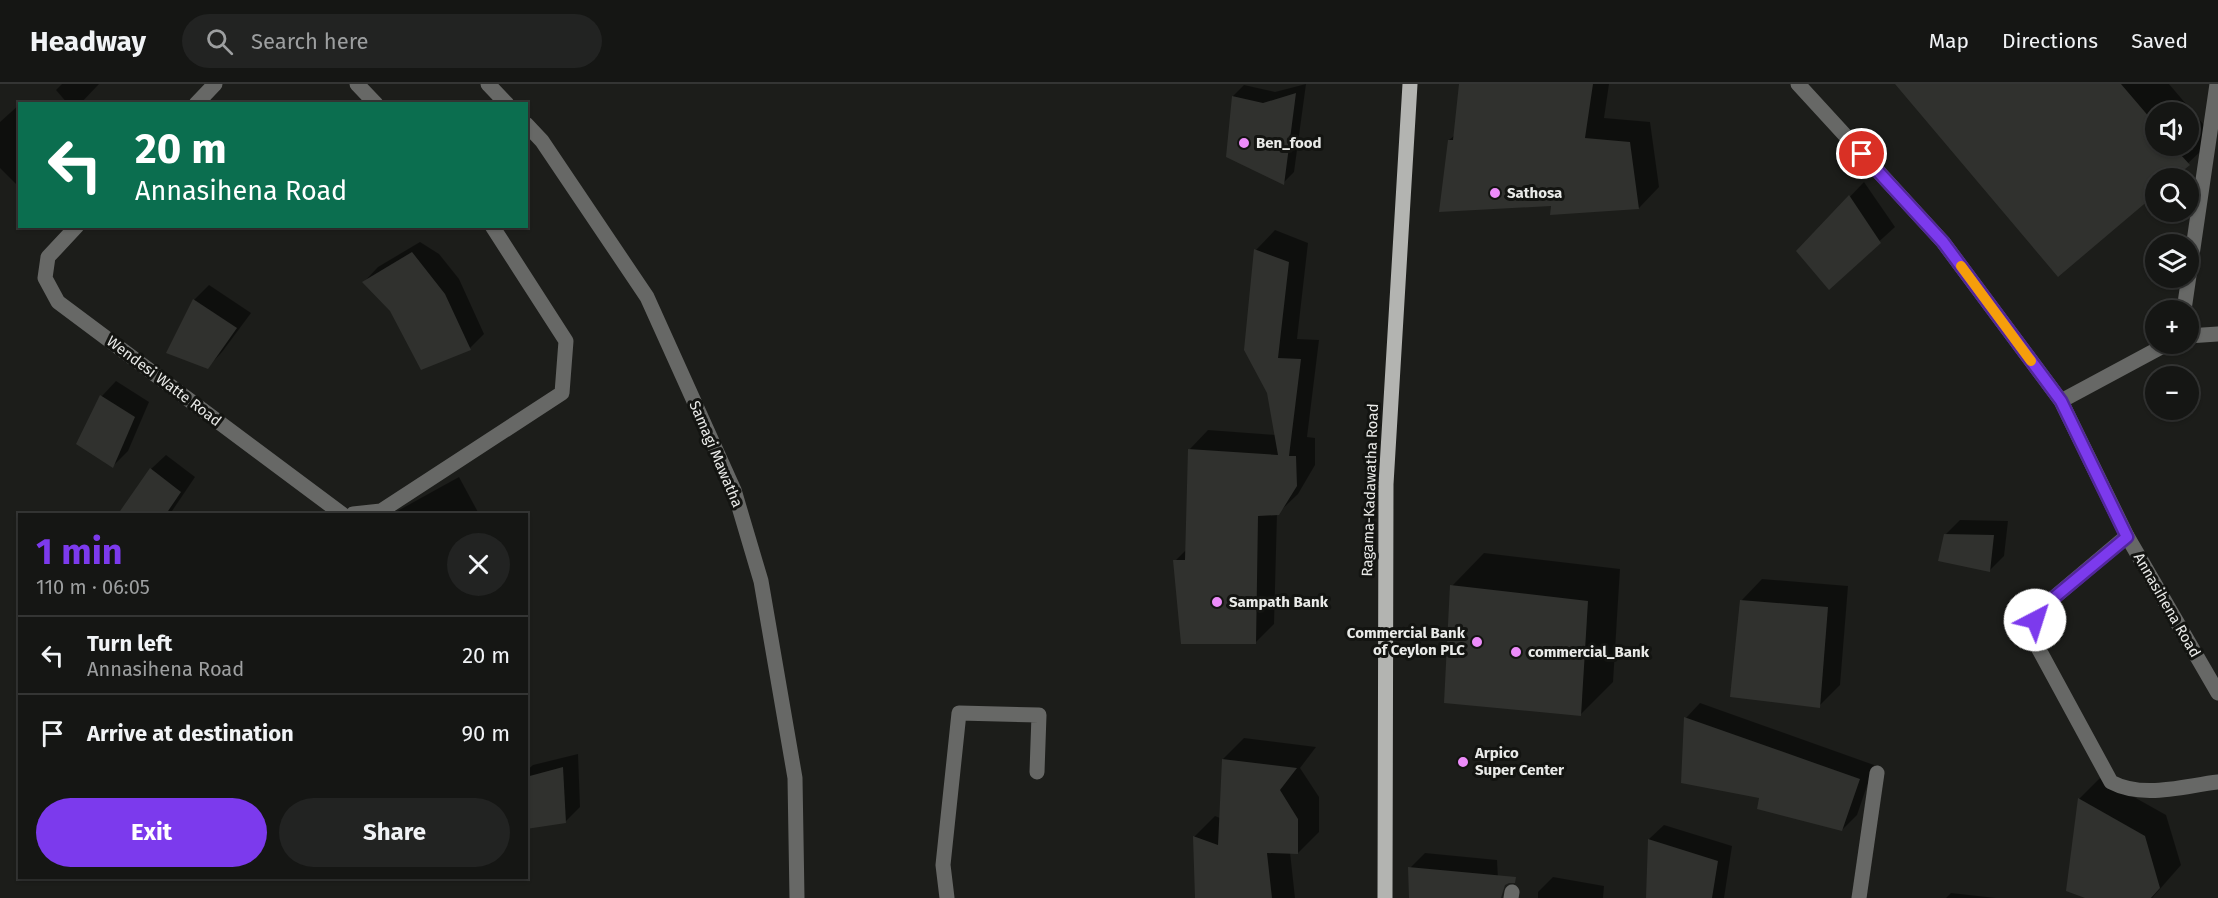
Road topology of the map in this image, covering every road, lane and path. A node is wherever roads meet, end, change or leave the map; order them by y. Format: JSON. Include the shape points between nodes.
{"nodes":[{"id":1,"x":215,"y":84,"type":"edge"},
{"id":2,"x":357,"y":84,"type":"edge"},
{"id":3,"x":488,"y":84,"type":"edge"},
{"id":4,"x":1410,"y":84,"type":"edge"},
{"id":5,"x":1798,"y":84,"type":"edge"},
{"id":6,"x":2217,"y":84,"type":"edge"},
{"id":7,"x":198,"y":102,"type":"edge"},
{"id":8,"x":374,"y":102,"type":"edge"},
{"id":9,"x":505,"y":102,"type":"edge"},
{"id":10,"x":528,"y":126,"type":"edge"},
{"id":11,"x":75,"y":228,"type":"edge"},
{"id":12,"x":493,"y":228,"type":"edge"},
{"id":13,"x":2185,"y":300,"type":"edge"},
{"id":14,"x":2218,"y":334,"type":"edge"},
{"id":15,"x":2199,"y":335,"type":"edge"},
{"id":16,"x":2148,"y":354,"type":"edge"},
{"id":17,"x":2061,"y":401,"type":"junction"},
{"id":18,"x":341,"y":513,"type":"edge"},
{"id":19,"x":362,"y":513,"type":"edge"},
{"id":20,"x":2127,"y":537,"type":"junction"},
{"id":21,"x":2218,"y":693,"type":"edge"},
{"id":22,"x":1037,"y":772,"type":"dead end"},
{"id":23,"x":1877,"y":773,"type":"dead end"},
{"id":24,"x":2218,"y":782,"type":"edge"},
{"id":25,"x":797,"y":898,"type":"edge"},
{"id":26,"x":947,"y":898,"type":"edge"},
{"id":27,"x":1385,"y":898,"type":"edge"},
{"id":28,"x":1859,"y":898,"type":"edge"}],
"edges":[{"from":1,"to":7,"type":"street"},
{"from":2,"to":8,"type":"street"},
{"from":3,"to":9,"type":"street"},
{"from":4,"to":27,"type":"main road","name":"Ragama-Kadawatha Road","via":[[1386,484]]},
{"from":5,"to":17,"type":"street","name":"Annasihena Road","via":[[1943,242]]},
{"from":6,"to":13,"type":"street"},
{"from":10,"to":25,"type":"street","name":"Samagi Mawatha","via":[[647,297],[734,490],[761,581],[795,778]]},
{"from":11,"to":18,"type":"street","name":"Wendesi Watte Road","via":[[48,257],[45,278],[57,302]]},
{"from":12,"to":19,"type":"street","via":[[566,342],[562,393],[381,511]]},
{"from":14,"to":15,"type":"street"},
{"from":16,"to":17,"type":"street"},
{"from":17,"to":20,"type":"street","name":"Annasihena Road"},
{"from":20,"to":21,"type":"street","name":"Annasihena Road"},
{"from":20,"to":24,"type":"street","via":[[2044,606],[2035,620],[2036,644],[2111,782],[2142,792]]},
{"from":22,"to":26,"type":"street","via":[[1039,715],[959,713],[943,865]]},
{"from":23,"to":28,"type":"street"}]}
